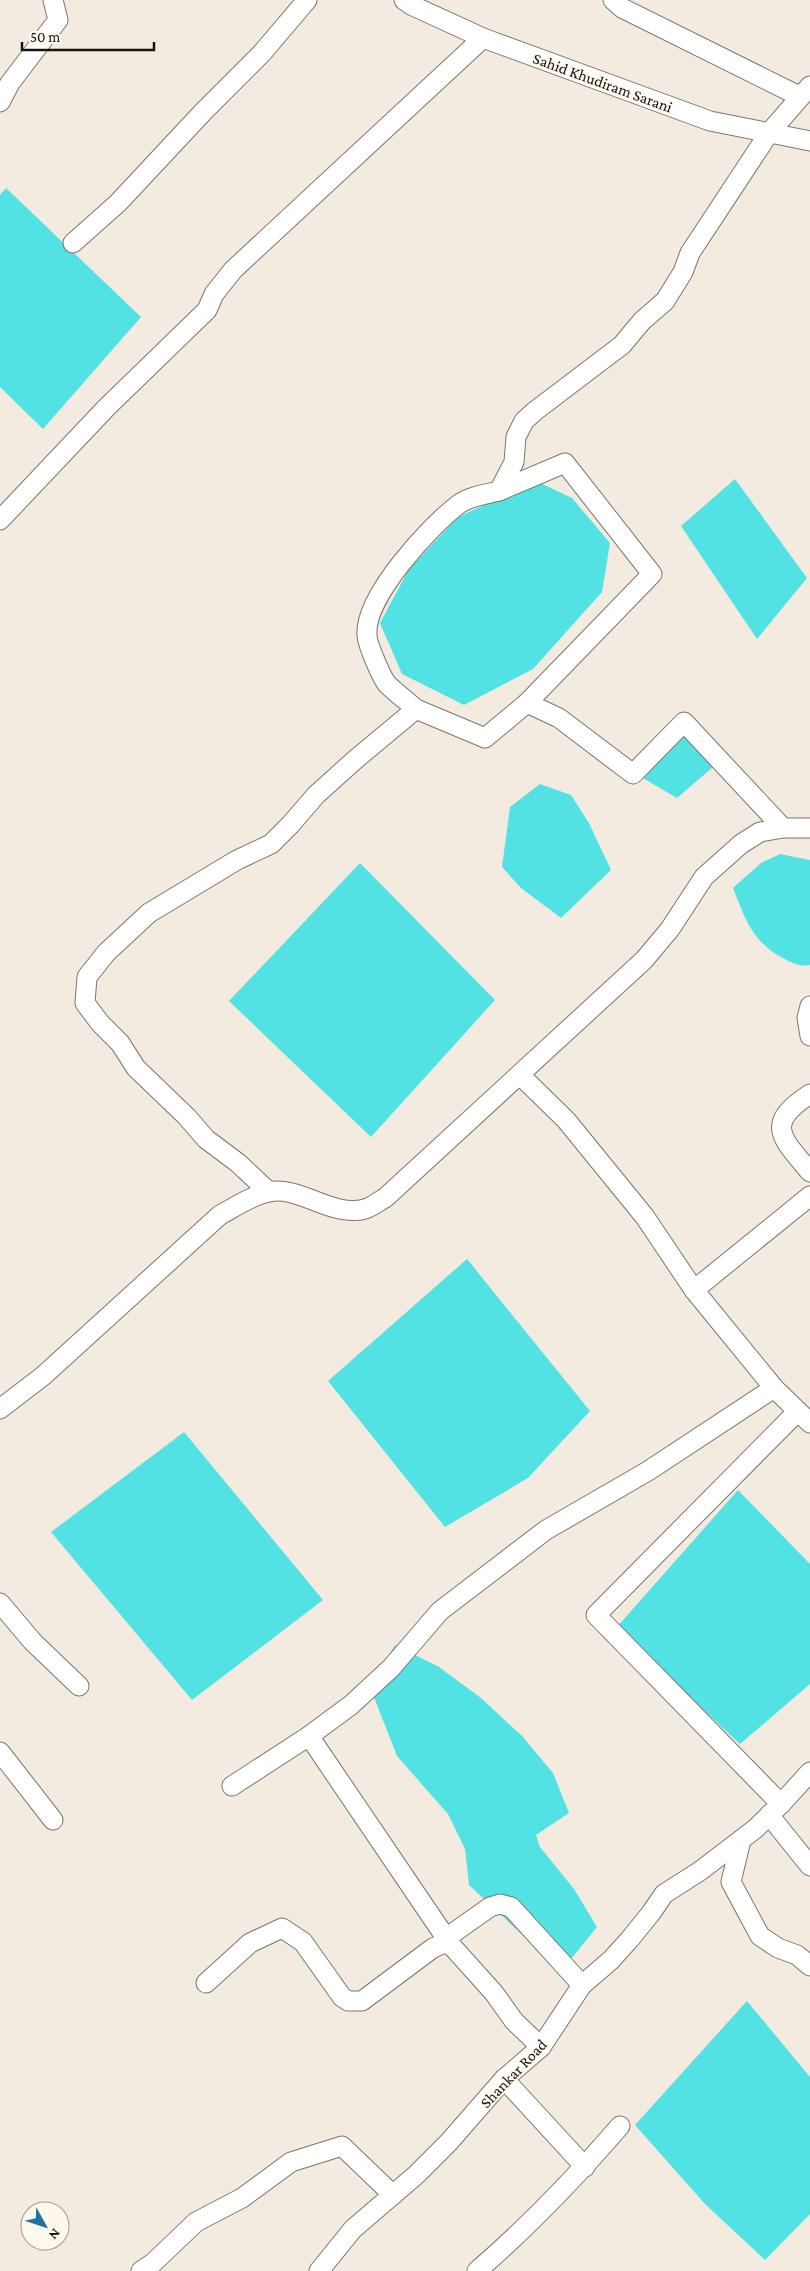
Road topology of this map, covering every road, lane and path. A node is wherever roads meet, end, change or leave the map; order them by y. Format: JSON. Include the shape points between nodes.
{"nodes":[{"id":1,"x":53,"y":0,"type":"edge"},
{"id":2,"x":307,"y":0,"type":"edge"},
{"id":3,"x":404,"y":0,"type":"edge"},
{"id":4,"x":613,"y":0,"type":"edge"},
{"id":5,"x":483,"y":38,"type":"junction"},
{"id":6,"x":805,"y":91,"type":"edge"},
{"id":7,"x":0,"y":102,"type":"edge"},
{"id":8,"x":769,"y":133,"type":"junction"},
{"id":9,"x":810,"y":141,"type":"edge"},
{"id":10,"x":73,"y":244,"type":"dead end"},
{"id":11,"x":499,"y":491,"type":"junction"},
{"id":12,"x":0,"y":520,"type":"edge"},
{"id":13,"x":527,"y":703,"type":"junction"},
{"id":14,"x":416,"y":709,"type":"junction"},
{"id":15,"x":783,"y":828,"type":"junction"},
{"id":16,"x":810,"y":828,"type":"edge"},
{"id":17,"x":810,"y":1006,"type":"edge"},
{"id":18,"x":810,"y":1036,"type":"edge"},
{"id":19,"x":520,"y":1075,"type":"junction"},
{"id":20,"x":810,"y":1094,"type":"edge"},
{"id":21,"x":810,"y":1172,"type":"edge"},
{"id":22,"x":269,"y":1192,"type":"junction"},
{"id":23,"x":810,"y":1196,"type":"edge"},
{"id":24,"x":694,"y":1290,"type":"junction"},
{"id":25,"x":774,"y":1388,"type":"junction"},
{"id":26,"x":0,"y":1409,"type":"edge"},
{"id":27,"x":804,"y":1417,"type":"edge"},
{"id":28,"x":0,"y":1603,"type":"edge"},
{"id":29,"x":78,"y":1686,"type":"dead end"},
{"id":30,"x":309,"y":1736,"type":"junction"},
{"id":31,"x":0,"y":1752,"type":"edge"},
{"id":32,"x":810,"y":1772,"type":"edge"},
{"id":33,"x":232,"y":1786,"type":"dead end"},
{"id":34,"x":775,"y":1809,"type":"junction"},
{"id":35,"x":53,"y":1820,"type":"dead end"},
{"id":36,"x":740,"y":1840,"type":"junction"},
{"id":37,"x":810,"y":1866,"type":"edge"},
{"id":38,"x":448,"y":1941,"type":"junction"},
{"id":39,"x":810,"y":1966,"type":"edge"},
{"id":40,"x":206,"y":1983,"type":"dead end"},
{"id":41,"x":582,"y":1985,"type":"junction"},
{"id":42,"x":541,"y":2047,"type":"junction"},
{"id":43,"x":504,"y":2079,"type":"junction"},
{"id":44,"x":620,"y":2126,"type":"dead end"},
{"id":45,"x":584,"y":2167,"type":"junction"},
{"id":46,"x":393,"y":2194,"type":"junction"},
{"id":47,"x":141,"y":2271,"type":"edge"},
{"id":48,"x":319,"y":2271,"type":"edge"},
{"id":49,"x":478,"y":2271,"type":"edge"}],
"edges":[{"from":1,"to":7,"type":"street","via":[[58,20],[10,82]]},
{"from":2,"to":10,"type":"street","via":[[262,53],[118,203]]},
{"from":3,"to":5,"type":"street","name":"Sahid Khudiram Sarani"},
{"from":4,"to":6,"type":"street","via":[[622,8]]},
{"from":5,"to":8,"type":"street","name":"Sahid Khudiram Sarani","via":[[710,121]]},
{"from":5,"to":12,"type":"street","via":[[233,270],[214,294],[207,310],[107,407]]},
{"from":6,"to":8,"type":"street"},
{"from":8,"to":9,"type":"street","name":"Sahid Khudiram Sarani"},
{"from":8,"to":11,"type":"street","via":[[690,253],[683,272],[665,300],[622,345],[524,421],[516,437],[514,462]]},
{"from":11,"to":13,"type":"street","via":[[565,463],[652,574]]},
{"from":11,"to":14,"type":"street","via":[[460,503],[417,545],[371,607],[366,635],[370,650],[386,683]]},
{"from":13,"to":14,"type":"street","via":[[485,738]]},
{"from":13,"to":15,"type":"street","via":[[559,718],[633,774],[684,722]]},
{"from":14,"to":22,"type":"street","via":[[316,795],[271,844],[237,860],[149,913],[106,953],[88,977],[86,1003],[120,1043],[136,1068],[206,1139]]},
{"from":15,"to":16,"type":"street"},
{"from":15,"to":19,"type":"street","via":[[760,832],[741,844],[704,877],[670,929],[644,960]]},
{"from":17,"to":18,"type":"street","via":[[807,1018]]},
{"from":19,"to":22,"type":"street","via":[[407,1179],[385,1198],[365,1209],[344,1210],[284,1192]]},
{"from":19,"to":24,"type":"street","via":[[566,1120],[614,1178],[645,1217]]},
{"from":20,"to":21,"type":"street","via":[[785,1113],[781,1133]]},
{"from":22,"to":26,"type":"street","via":[[220,1216],[43,1376]]},
{"from":23,"to":24,"type":"street"},
{"from":24,"to":25,"type":"street"},
{"from":25,"to":27,"type":"street"},
{"from":25,"to":30,"type":"street","via":[[648,1471],[546,1530],[440,1611],[391,1668]]},
{"from":27,"to":34,"type":"street","via":[[596,1615]]},
{"from":28,"to":29,"type":"street","via":[[33,1642]]},
{"from":30,"to":33,"type":"street"},
{"from":30,"to":38,"type":"street"},
{"from":31,"to":35,"type":"street"},
{"from":32,"to":34,"type":"street","name":"Shankar Road"},
{"from":34,"to":36,"type":"street","name":"Shankar Road"},
{"from":34,"to":37,"type":"street"},
{"from":36,"to":39,"type":"street","via":[[731,1882],[760,1936],[797,1955]]},
{"from":36,"to":41,"type":"street","name":"Shankar Road","via":[[664,1894],[630,1939]]},
{"from":38,"to":40,"type":"street","via":[[433,1948],[362,2001],[348,2001],[342,1997],[304,1942],[282,1928],[250,1943]]},
{"from":38,"to":41,"type":"street","via":[[490,1907],[500,1904],[512,1907]]},
{"from":38,"to":42,"type":"street","via":[[494,1993],[514,2022]]},
{"from":41,"to":42,"type":"street","name":"Shankar Road"},
{"from":42,"to":43,"type":"street","name":"Shankar Road"},
{"from":43,"to":45,"type":"street"},
{"from":43,"to":46,"type":"street","name":"Shankar Road","via":[[448,2142]]},
{"from":44,"to":45,"type":"street"},
{"from":45,"to":49,"type":"street"},
{"from":46,"to":47,"type":"street","via":[[342,2146],[291,2162],[242,2198],[196,2222]]},
{"from":46,"to":48,"type":"street","name":"Shankar Road","via":[[353,2230]]}]}
